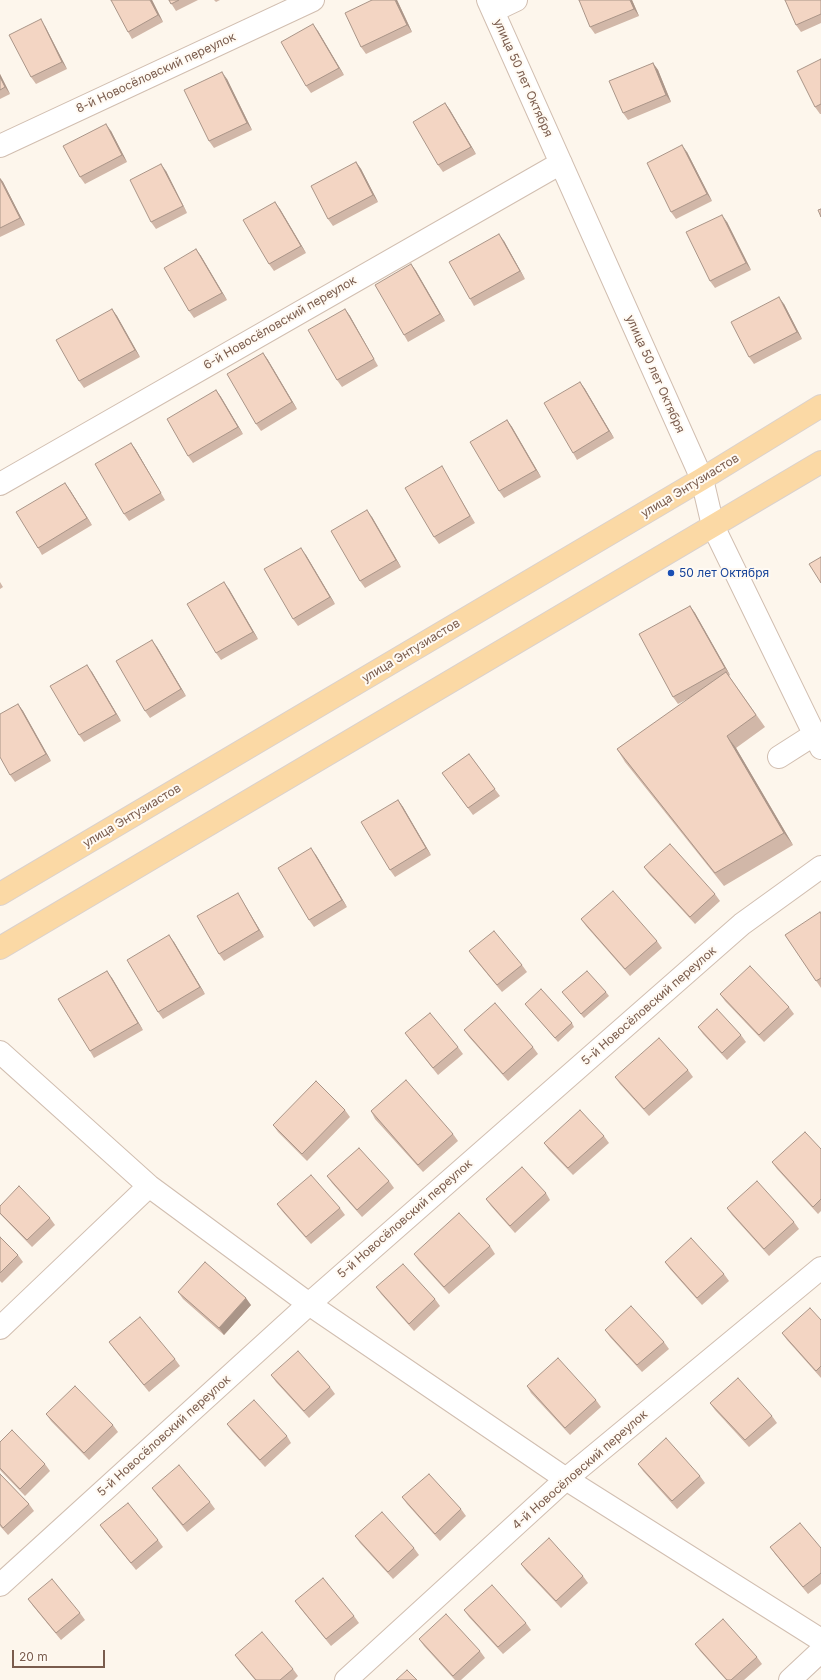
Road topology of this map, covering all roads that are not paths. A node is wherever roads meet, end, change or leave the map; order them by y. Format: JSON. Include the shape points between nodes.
{"nodes":[{"id":1,"x":313,"y":0,"type":"edge"},
{"id":2,"x":516,"y":0,"type":"edge"},
{"id":3,"x":490,"y":5,"type":"edge"},
{"id":4,"x":0,"y":146,"type":"edge"},
{"id":5,"x":561,"y":163,"type":"junction"},
{"id":6,"x":821,"y":406,"type":"edge"},
{"id":7,"x":821,"y":462,"type":"edge"},
{"id":8,"x":702,"y":479,"type":"junction"},
{"id":9,"x":0,"y":484,"type":"edge"},
{"id":10,"x":713,"y":526,"type":"junction"},
{"id":11,"x":818,"y":741,"type":"edge"},
{"id":12,"x":779,"y":758,"type":"dead end"},
{"id":13,"x":821,"y":867,"type":"edge"},
{"id":14,"x":0,"y":894,"type":"edge"},
{"id":15,"x":0,"y":948,"type":"edge"},
{"id":16,"x":0,"y":1052,"type":"edge"},
{"id":17,"x":149,"y":1186,"type":"junction"},
{"id":18,"x":821,"y":1268,"type":"edge"},
{"id":19,"x":309,"y":1304,"type":"junction"},
{"id":20,"x":0,"y":1328,"type":"edge"},
{"id":21,"x":566,"y":1478,"type":"junction"},
{"id":22,"x":0,"y":1585,"type":"edge"},
{"id":23,"x":821,"y":1640,"type":"edge"},
{"id":24,"x":821,"y":1651,"type":"edge"},
{"id":25,"x":346,"y":1680,"type":"edge"},
{"id":26,"x":790,"y":1680,"type":"edge"}],
"edges":[{"from":1,"to":4,"type":"street","name":"8-й Новосёловский переулок"},
{"from":2,"to":3,"type":"street"},
{"from":3,"to":5,"type":"street","name":"улица 50 лет Октября"},
{"from":5,"to":8,"type":"street","name":"улица 50 лет Октября"},
{"from":5,"to":9,"type":"street","name":"6-й Новосёловский переулок"},
{"from":6,"to":8,"type":"main road","name":"улица Энтузиастов"},
{"from":7,"to":10,"type":"main road"},
{"from":8,"to":10,"type":"street","name":"улица 50 лет Октября"},
{"from":8,"to":14,"type":"main road","name":"улица Энтузиастов"},
{"from":10,"to":11,"type":"street","name":"улица 50 лет Октября"},
{"from":10,"to":15,"type":"main road"},
{"from":11,"to":12,"type":"street"},
{"from":13,"to":19,"type":"street","name":"5-й Новосёловский переулок","via":[[742,924]]},
{"from":16,"to":17,"type":"street"},
{"from":17,"to":19,"type":"street"},
{"from":17,"to":20,"type":"street"},
{"from":18,"to":21,"type":"street","name":"4-й Новосёловский переулок"},
{"from":19,"to":21,"type":"street"},
{"from":19,"to":22,"type":"street","name":"5-й Новосёловский переулок"},
{"from":21,"to":23,"type":"street"},
{"from":21,"to":25,"type":"street","name":"4-й Новосёловский переулок"},
{"from":24,"to":26,"type":"street"}]}
